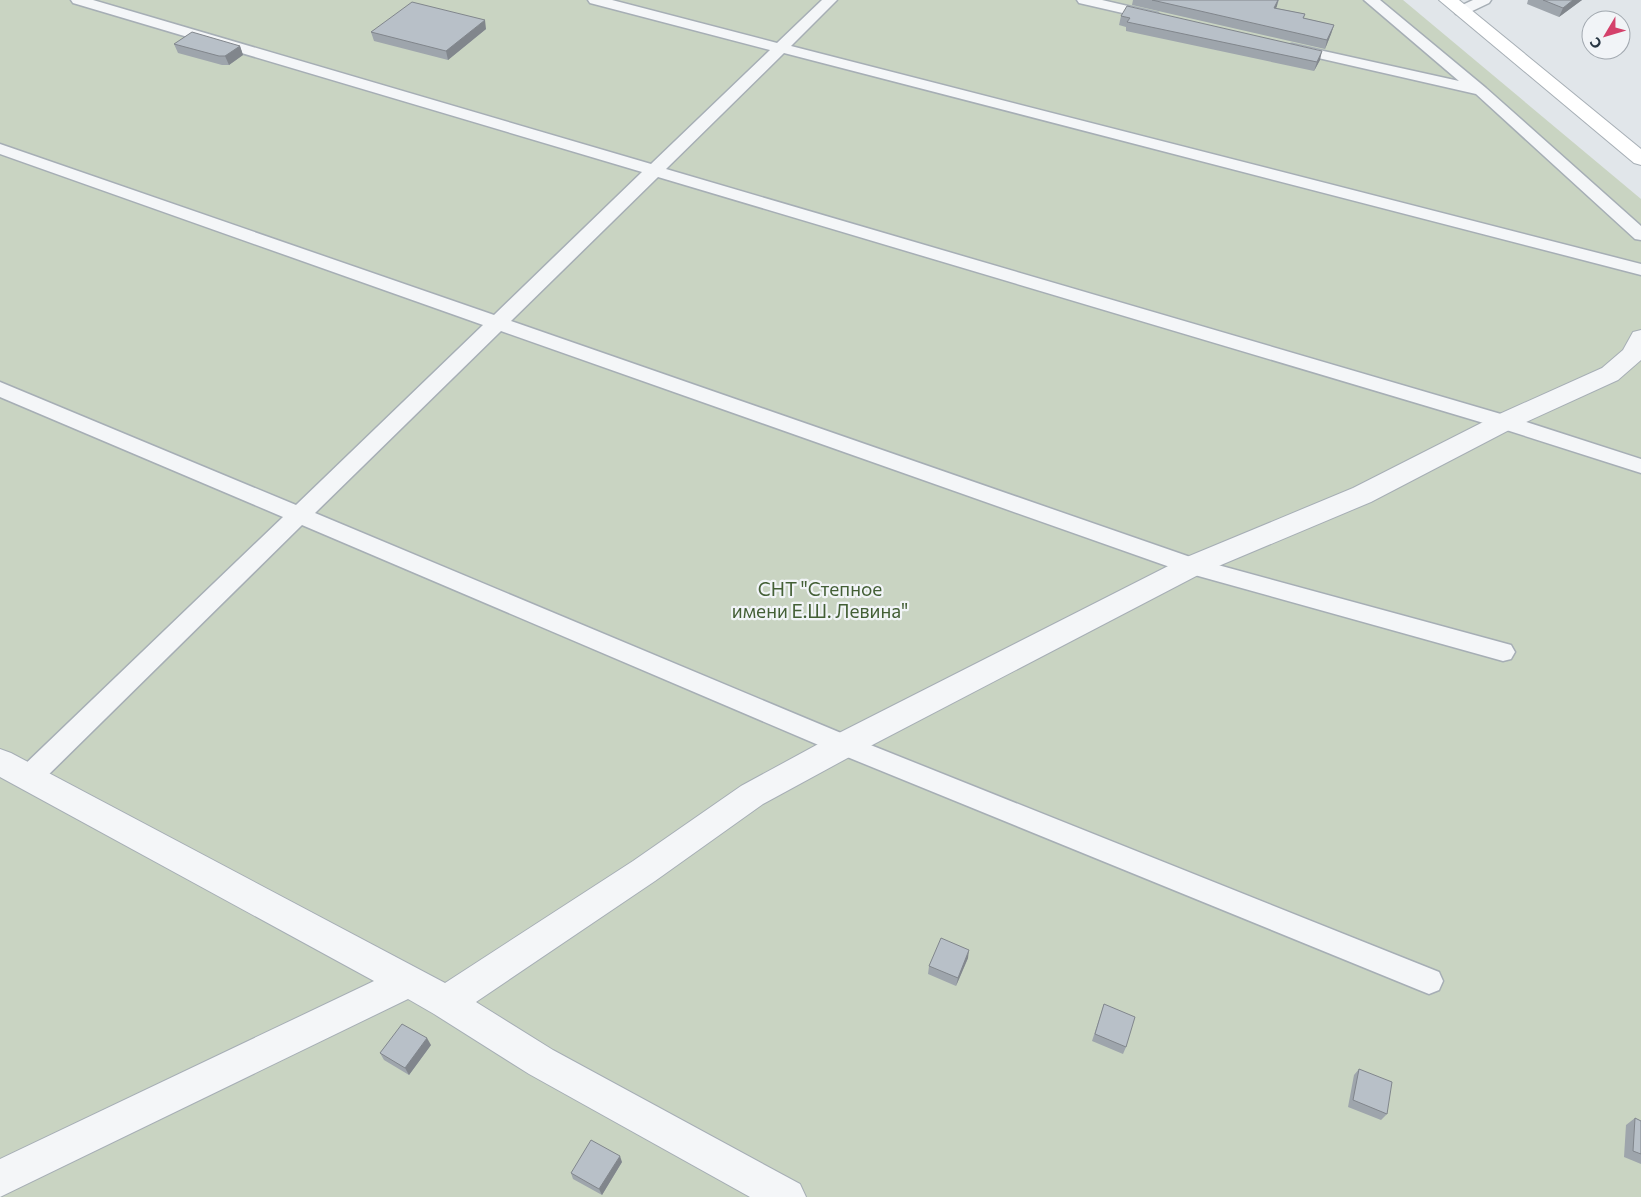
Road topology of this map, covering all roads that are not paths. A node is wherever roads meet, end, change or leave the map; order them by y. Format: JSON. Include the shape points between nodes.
{"nodes":[{"id":1,"x":78,"y":0,"type":"edge"},
{"id":2,"x":595,"y":0,"type":"edge"},
{"id":3,"x":830,"y":0,"type":"edge"},
{"id":4,"x":1084,"y":0,"type":"edge"},
{"id":5,"x":1370,"y":0,"type":"edge"},
{"id":6,"x":1484,"y":0,"type":"edge"},
{"id":7,"x":1454,"y":5,"type":"edge"},
{"id":8,"x":1171,"y":20,"type":"edge"},
{"id":9,"x":1277,"y":44,"type":"edge"},
{"id":10,"x":781,"y":48,"type":"junction"},
{"id":11,"x":1481,"y":92,"type":"junction"},
{"id":12,"x":0,"y":149,"type":"edge"},
{"id":13,"x":1641,"y":159,"type":"edge"},
{"id":14,"x":654,"y":171,"type":"junction"},
{"id":15,"x":1641,"y":234,"type":"edge"},
{"id":16,"x":1641,"y":270,"type":"edge"},
{"id":17,"x":497,"y":323,"type":"junction"},
{"id":18,"x":1641,"y":337,"type":"edge"},
{"id":19,"x":0,"y":389,"type":"edge"},
{"id":20,"x":1504,"y":422,"type":"junction"},
{"id":21,"x":1641,"y":466,"type":"edge"},
{"id":22,"x":298,"y":516,"type":"junction"},
{"id":23,"x":1192,"y":566,"type":"junction"},
{"id":24,"x":1503,"y":652,"type":"dead end"},
{"id":25,"x":844,"y":746,"type":"junction"},
{"id":26,"x":0,"y":762,"type":"edge"},
{"id":27,"x":29,"y":777,"type":"junction"},
{"id":28,"x":1429,"y":981,"type":"dead end"},
{"id":29,"x":408,"y":982,"type":"junction"},
{"id":30,"x":446,"y":1002,"type":"junction"},
{"id":31,"x":0,"y":1178,"type":"edge"},
{"id":32,"x":787,"y":1197,"type":"edge"}],
"edges":[{"from":1,"to":14,"type":"lane"},
{"from":2,"to":10,"type":"lane"},
{"from":3,"to":10,"type":"lane"},
{"from":4,"to":8,"type":"lane"},
{"from":5,"to":11,"type":"lane"},
{"from":6,"to":7,"type":"lane"},
{"from":7,"to":13,"type":"street"},
{"from":9,"to":11,"type":"lane"},
{"from":10,"to":14,"type":"lane"},
{"from":10,"to":16,"type":"lane"},
{"from":11,"to":15,"type":"lane"},
{"from":12,"to":17,"type":"lane"},
{"from":14,"to":17,"type":"lane"},
{"from":14,"to":20,"type":"lane"},
{"from":17,"to":22,"type":"lane"},
{"from":17,"to":23,"type":"lane"},
{"from":18,"to":20,"type":"street","via":[[1633,354],[1610,374]]},
{"from":19,"to":22,"type":"lane"},
{"from":20,"to":21,"type":"lane"},
{"from":20,"to":23,"type":"street","via":[[1362,495]]},
{"from":22,"to":25,"type":"lane"},
{"from":22,"to":27,"type":"lane"},
{"from":23,"to":24,"type":"lane"},
{"from":23,"to":25,"type":"street"},
{"from":25,"to":28,"type":"lane"},
{"from":25,"to":30,"type":"street","via":[[752,795]]},
{"from":26,"to":27,"type":"street"},
{"from":27,"to":29,"type":"street"},
{"from":29,"to":30,"type":"street"},
{"from":29,"to":31,"type":"street"},
{"from":30,"to":32,"type":"street","via":[[541,1062]]}]}
